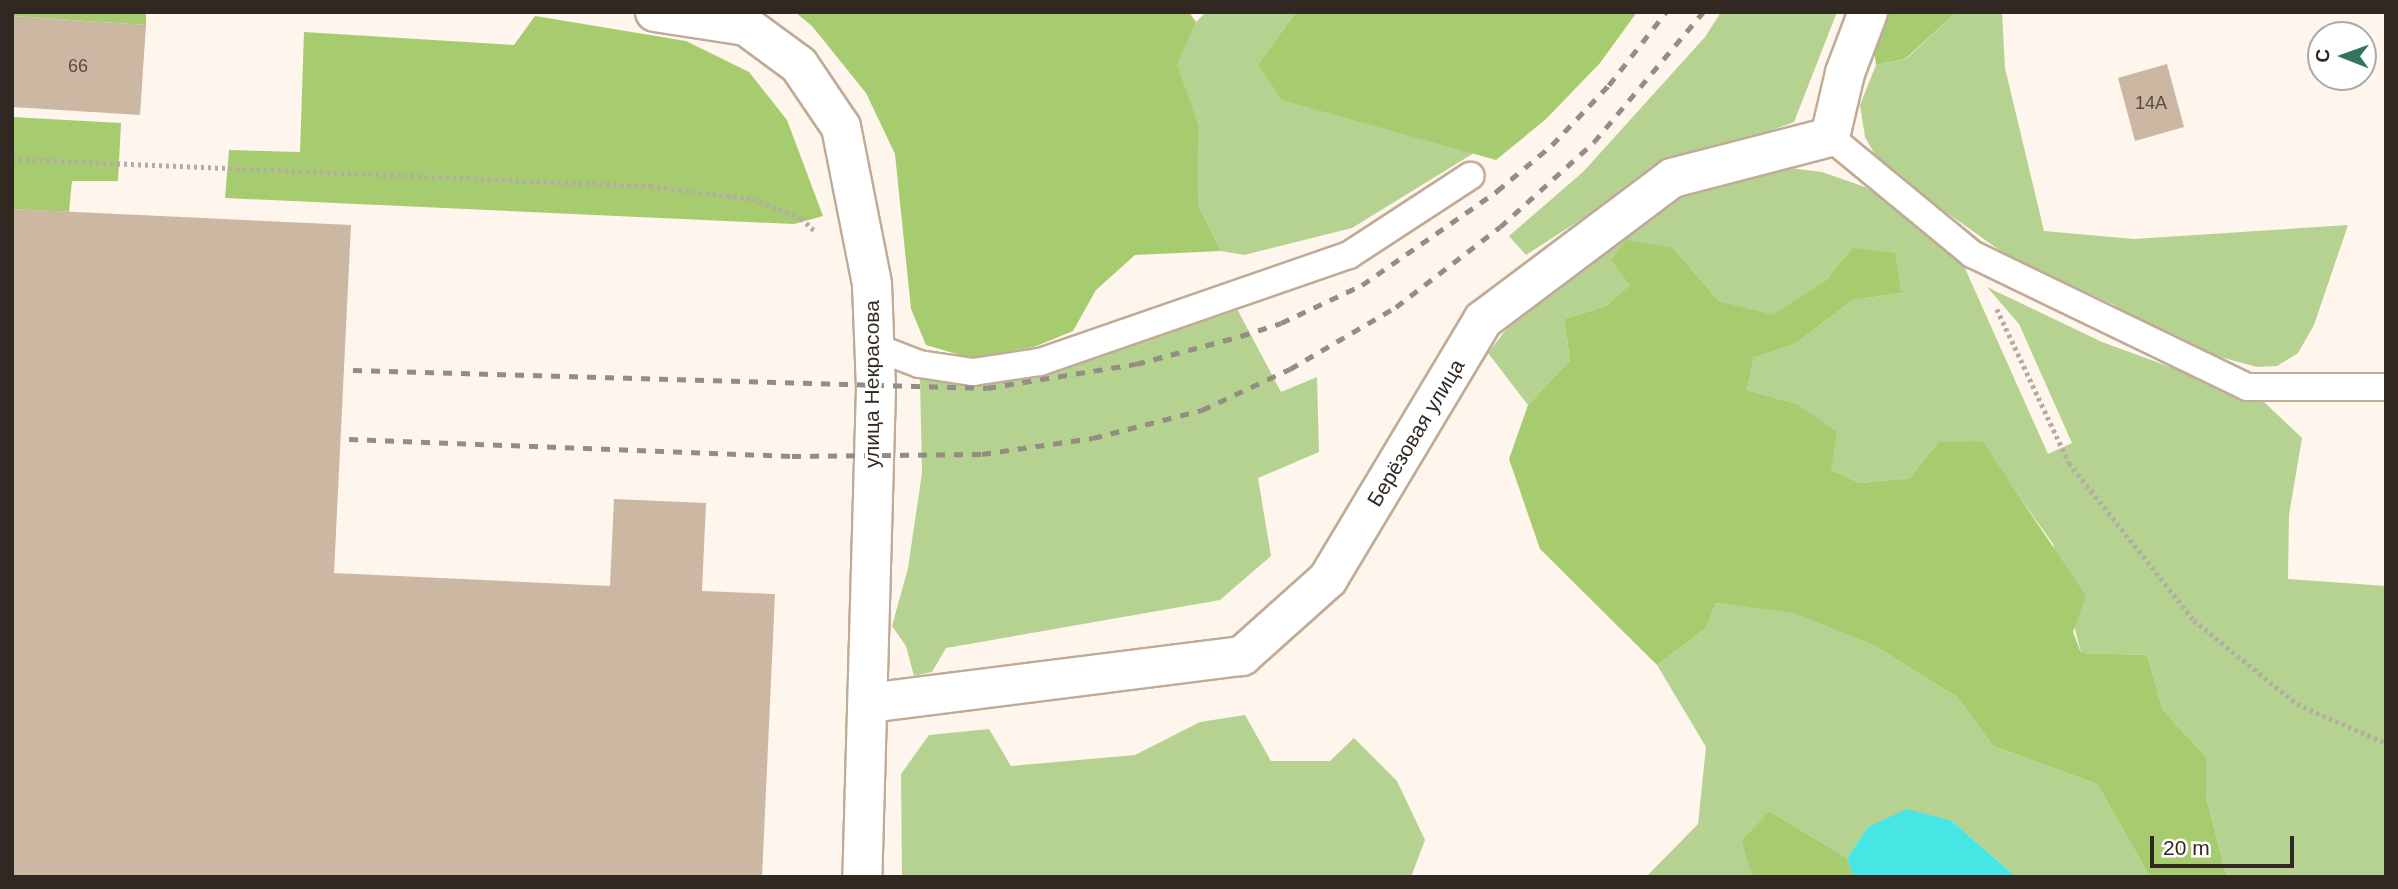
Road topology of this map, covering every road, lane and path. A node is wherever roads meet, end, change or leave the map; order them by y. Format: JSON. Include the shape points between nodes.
{"nodes":[{"id":1,"x":655,"y":12,"type":"edge"},
{"id":2,"x":1868,"y":12,"type":"edge"},
{"id":3,"x":1830,"y":137,"type":"junction"},
{"id":4,"x":12,"y":159,"type":"edge"},
{"id":5,"x":1470,"y":176,"type":"dead end"},
{"id":6,"x":820,"y":235,"type":"dead end"},
{"id":7,"x":1972,"y":254,"type":"junction"},
{"id":8,"x":874,"y":348,"type":"junction"},
{"id":9,"x":2386,"y":387,"type":"edge"},
{"id":10,"x":869,"y":703,"type":"junction"},
{"id":11,"x":2386,"y":743,"type":"edge"},
{"id":12,"x":862,"y":877,"type":"edge"}],
"edges":[{"from":1,"to":8,"type":"street","name":"улица Некрасова","via":[[746,26],[799,65],[841,127],[872,284]]},
{"from":2,"to":3,"type":"street","via":[[1845,73]]},
{"from":3,"to":7,"type":"lane"},
{"from":3,"to":10,"type":"street","name":"Берёзовая улица","via":[[1672,178],[1483,320],[1328,579],[1242,656]]},
{"from":4,"to":6,"type":"path","via":[[650,186],[754,199],[800,218]]},
{"from":5,"to":8,"type":"lane","via":[[1349,255],[1040,362],[973,372],[919,364]]},
{"from":7,"to":9,"type":"lane","via":[[2247,387]]},
{"from":7,"to":11,"type":"path","via":[[2068,463],[2194,620],[2297,704]]},
{"from":8,"to":10,"type":"street","name":"улица Некрасова"},
{"from":10,"to":12,"type":"street","name":"улица Некрасова"}]}
